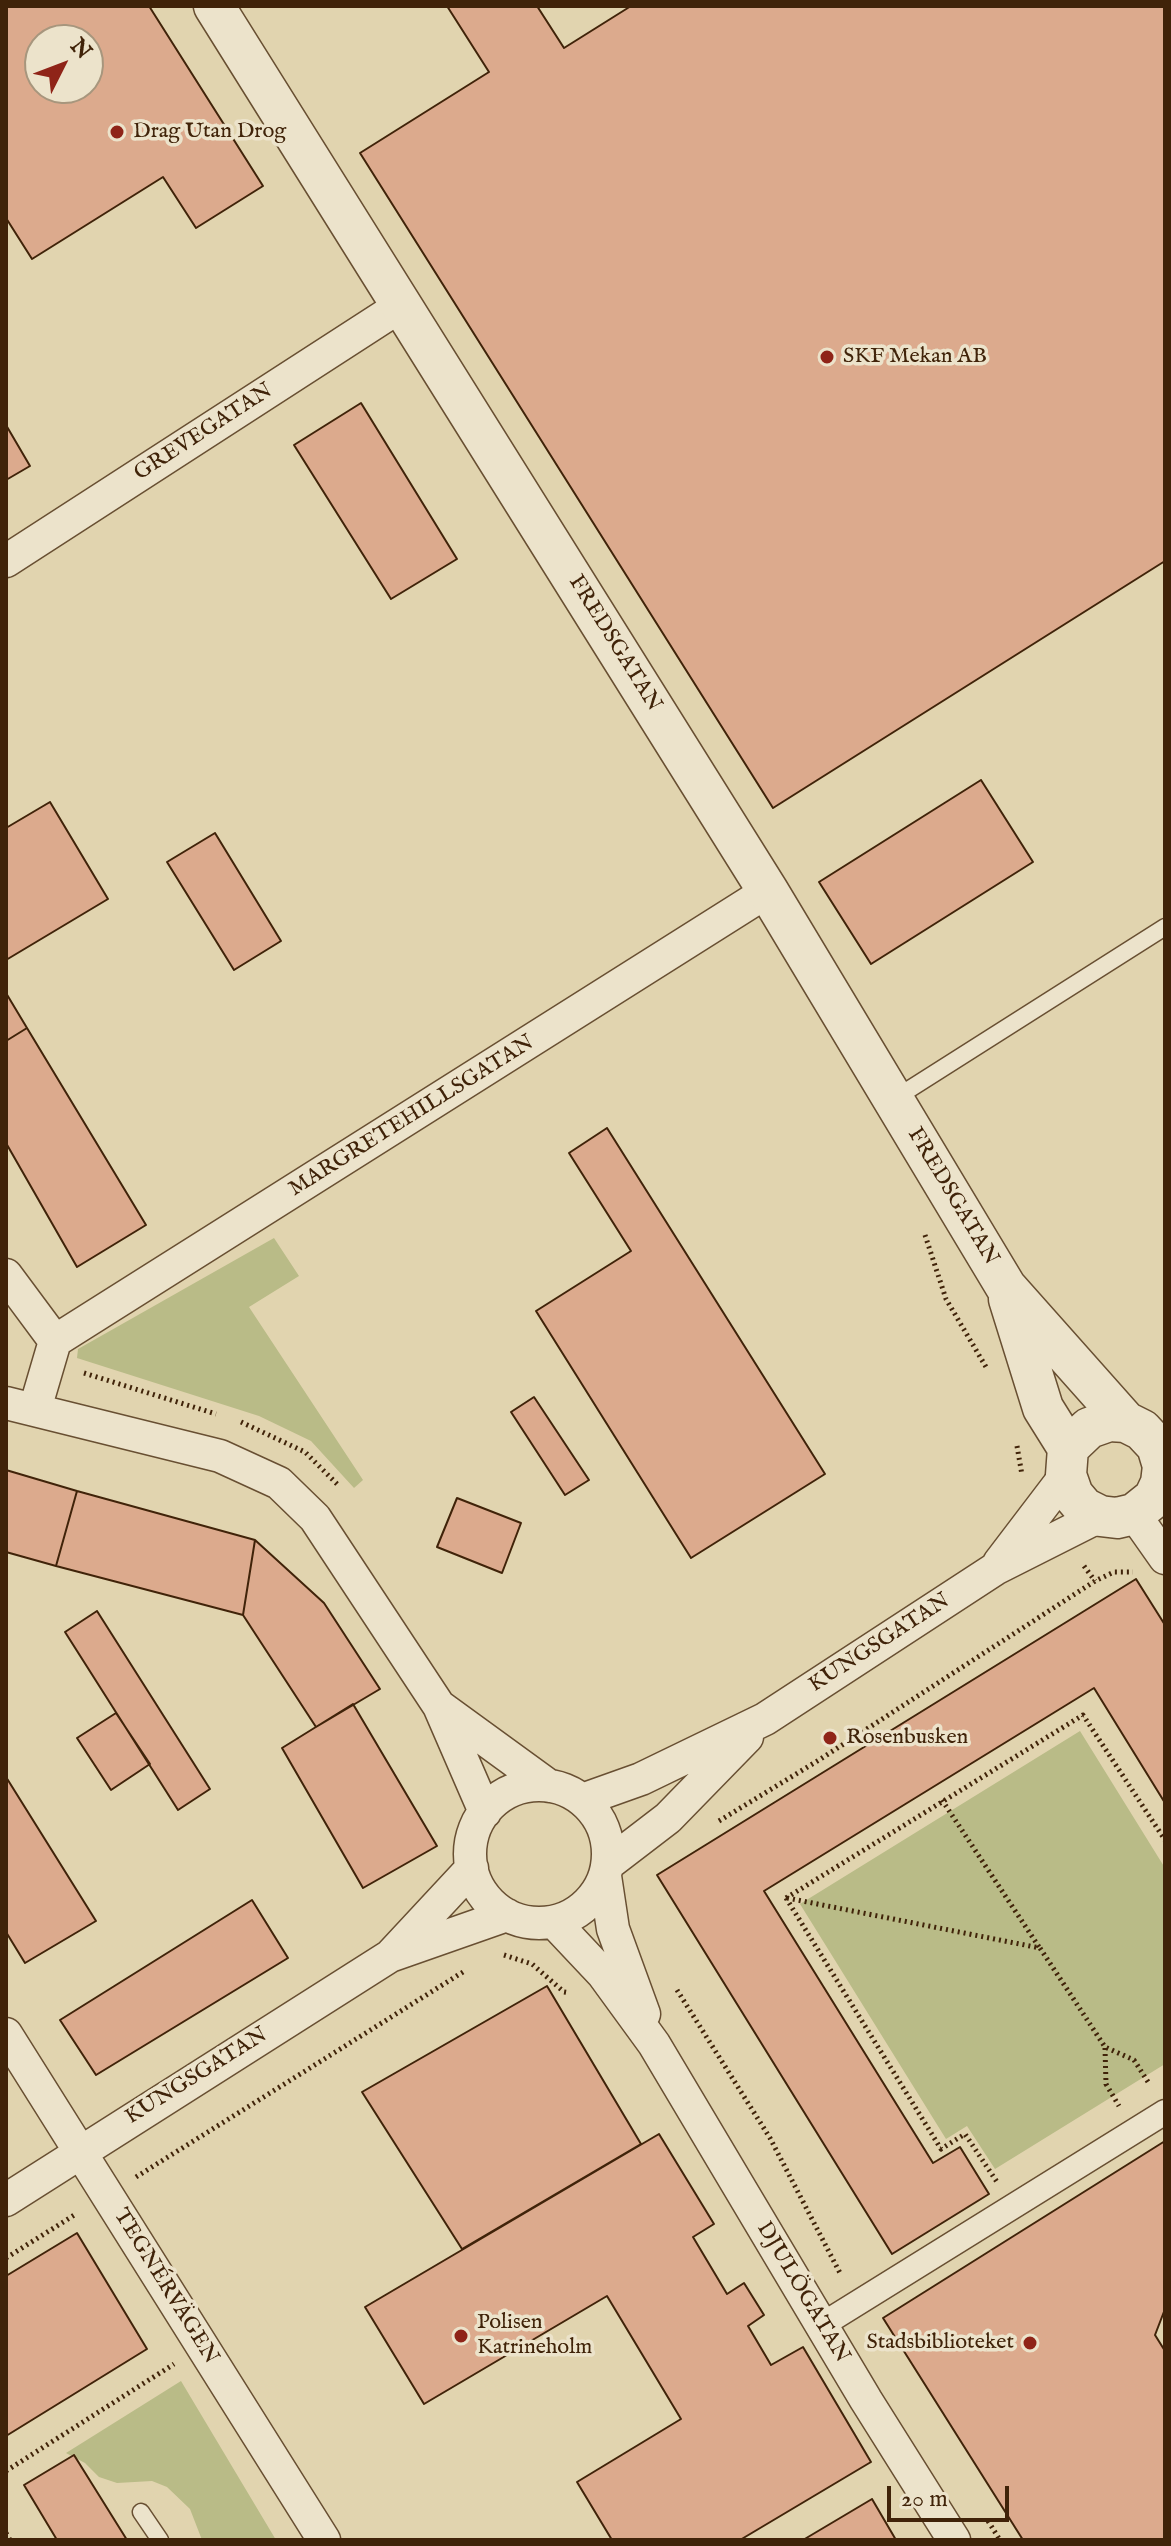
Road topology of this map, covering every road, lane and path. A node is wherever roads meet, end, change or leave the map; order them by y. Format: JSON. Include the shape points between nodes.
{"nodes":[{"id":1,"x":214,"y":6,"type":"edge"},
{"id":2,"x":402,"y":305,"type":"junction"},
{"id":3,"x":6,"y":561,"type":"edge"},
{"id":4,"x":768,"y":891,"type":"junction"},
{"id":5,"x":1165,"y":927,"type":"edge"},
{"id":6,"x":894,"y":1099,"type":"junction"},
{"id":7,"x":6,"y":1275,"type":"edge"},
{"id":8,"x":1006,"y":1287,"type":"junction"},
{"id":9,"x":55,"y":1341,"type":"junction"},
{"id":10,"x":20,"y":1406,"type":"edge"},
{"id":11,"x":1144,"y":1424,"type":"edge"},
{"id":12,"x":1067,"y":1462,"type":"junction"},
{"id":13,"x":1148,"y":1489,"type":"edge"},
{"id":14,"x":1155,"y":1565,"type":"edge"},
{"id":15,"x":995,"y":1569,"type":"junction"},
{"id":16,"x":439,"y":1706,"type":"junction"},
{"id":17,"x":765,"y":1719,"type":"junction"},
{"id":18,"x":549,"y":1786,"type":"junction"},
{"id":19,"x":582,"y":1800,"type":"junction"},
{"id":20,"x":942,"y":1800,"type":"junction"},
{"id":21,"x":485,"y":1812,"type":"junction"},
{"id":22,"x":709,"y":1827,"type":"dead end"},
{"id":23,"x":1165,"y":1840,"type":"edge"},
{"id":24,"x":472,"y":1868,"type":"junction"},
{"id":25,"x":606,"y":1870,"type":"junction"},
{"id":26,"x":786,"y":1898,"type":"junction"},
{"id":27,"x":507,"y":1915,"type":"junction"},
{"id":28,"x":554,"y":1922,"type":"junction"},
{"id":29,"x":1040,"y":1948,"type":"junction"},
{"id":30,"x":499,"y":1954,"type":"dead end"},
{"id":31,"x":390,"y":1956,"type":"junction"},
{"id":32,"x":468,"y":1969,"type":"dead end"},
{"id":33,"x":669,"y":1977,"type":"dead end"},
{"id":34,"x":575,"y":1993,"type":"dead end"},
{"id":35,"x":6,"y":2034,"type":"edge"},
{"id":36,"x":654,"y":2044,"type":"junction"},
{"id":37,"x":1105,"y":2047,"type":"junction"},
{"id":38,"x":1161,"y":2104,"type":"edge"},
{"id":39,"x":1134,"y":2130,"type":"junction"},
{"id":40,"x":79,"y":2151,"type":"junction"},
{"id":41,"x":107,"y":2195,"type":"junction"},
{"id":42,"x":6,"y":2200,"type":"edge"},
{"id":43,"x":1012,"y":2206,"type":"junction"},
{"id":44,"x":6,"y":2258,"type":"edge"},
{"id":45,"x":855,"y":2304,"type":"junction"},
{"id":46,"x":822,"y":2325,"type":"junction"},
{"id":47,"x":203,"y":2347,"type":"junction"},
{"id":48,"x":6,"y":2471,"type":"edge"},
{"id":49,"x":141,"y":2512,"type":"dead end"},
{"id":50,"x":984,"y":2514,"type":"dead end"},
{"id":51,"x":6,"y":2533,"type":"edge"},
{"id":52,"x":10,"y":2540,"type":"edge"},
{"id":53,"x":160,"y":2540,"type":"edge"},
{"id":54,"x":324,"y":2540,"type":"edge"},
{"id":55,"x":954,"y":2540,"type":"edge"},
{"id":56,"x":1000,"y":2540,"type":"edge"}],
"edges":[{"from":1,"to":2,"type":"street","name":"FREDSGATAN"},
{"from":2,"to":3,"type":"street","name":"GREVEGATAN"},
{"from":2,"to":4,"type":"street","name":"FREDSGATAN"},
{"from":4,"to":6,"type":"street","name":"FREDSGATAN"},
{"from":4,"to":9,"type":"street","name":"MARGRETEHILLSGATAN"},
{"from":5,"to":6,"type":"lane"},
{"from":6,"to":8,"type":"street","name":"FREDSGATAN"},
{"from":7,"to":9,"type":"street"},
{"from":8,"to":11,"type":"street","name":"FREDSGATAN"},
{"from":8,"to":12,"type":"street","name":"FREDSGATAN","via":[[1043,1408]]},
{"from":9,"to":10,"type":"street"},
{"from":10,"to":16,"type":"street","via":[[220,1456],[279,1483],[315,1518]]},
{"from":11,"to":12,"type":"street","via":[[1109,1421],[1089,1428]]},
{"from":11,"to":13,"type":"street","via":[[1157,1446]]},
{"from":12,"to":13,"type":"street","via":[[1073,1495],[1084,1508]]},
{"from":12,"to":15,"type":"street","name":"KUNGSGATAN"},
{"from":13,"to":14,"type":"street"},
{"from":13,"to":15,"type":"street","name":"KUNGSGATAN"},
{"from":14,"to":22,"type":"path","via":[[1095,1581]]},
{"from":15,"to":17,"type":"street","name":"KUNGSGATAN"},
{"from":16,"to":18,"type":"street"},
{"from":16,"to":21,"type":"street"},
{"from":17,"to":19,"type":"street","name":"KUNGSGATAN","via":[[641,1779]]},
{"from":17,"to":25,"type":"street","name":"KUNGSGATAN","via":[[668,1818]]},
{"from":18,"to":19,"type":"street"},
{"from":18,"to":21,"type":"street","via":[[514,1790]]},
{"from":19,"to":25,"type":"street","via":[[601,1823],[607,1841]]},
{"from":20,"to":23,"type":"path","via":[[1083,1715]]},
{"from":20,"to":26,"type":"path"},
{"from":20,"to":29,"type":"path"},
{"from":21,"to":24,"type":"street","via":[[471,1844]]},
{"from":24,"to":27,"type":"street","via":[[483,1894]]},
{"from":24,"to":31,"type":"street","name":"KUNGSGATAN"},
{"from":25,"to":28,"type":"street","via":[[585,1906]]},
{"from":25,"to":36,"type":"street","name":"DJULÖGATAN","via":[[613,1929]]},
{"from":26,"to":29,"type":"path"},
{"from":26,"to":43,"type":"path","via":[[941,2149],[965,2134]]},
{"from":27,"to":28,"type":"street","via":[[529,1923]]},
{"from":27,"to":31,"type":"street","name":"KUNGSGATAN"},
{"from":28,"to":36,"type":"street","name":"DJULÖGATAN","via":[[603,1974]]},
{"from":29,"to":37,"type":"path"},
{"from":30,"to":34,"type":"path","via":[[532,1964],[564,1992]]},
{"from":31,"to":40,"type":"street","name":"KUNGSGATAN"},
{"from":32,"to":41,"type":"path"},
{"from":33,"to":45,"type":"path","via":[[791,2173]]},
{"from":35,"to":40,"type":"street","name":"TEGNÉRVÄGEN"},
{"from":36,"to":46,"type":"street","name":"DJULÖGATAN"},
{"from":37,"to":38,"type":"path","via":[[1134,2060]]},
{"from":37,"to":39,"type":"path","via":[[1106,2084]]},
{"from":38,"to":39,"type":"street"},
{"from":39,"to":43,"type":"street"},
{"from":40,"to":41,"type":"street","name":"TEGNÉRVÄGEN"},
{"from":40,"to":42,"type":"street","name":"KUNGSGATAN"},
{"from":41,"to":44,"type":"path"},
{"from":41,"to":47,"type":"street","name":"TEGNÉRVÄGEN"},
{"from":43,"to":45,"type":"street"},
{"from":45,"to":46,"type":"street"},
{"from":46,"to":55,"type":"street","name":"DJULÖGATAN"},
{"from":47,"to":48,"type":"path"},
{"from":47,"to":54,"type":"street","name":"TEGNÉRVÄGEN"},
{"from":49,"to":53,"type":"lane"},
{"from":50,"to":56,"type":"path"},
{"from":51,"to":52,"type":"path"}]}
